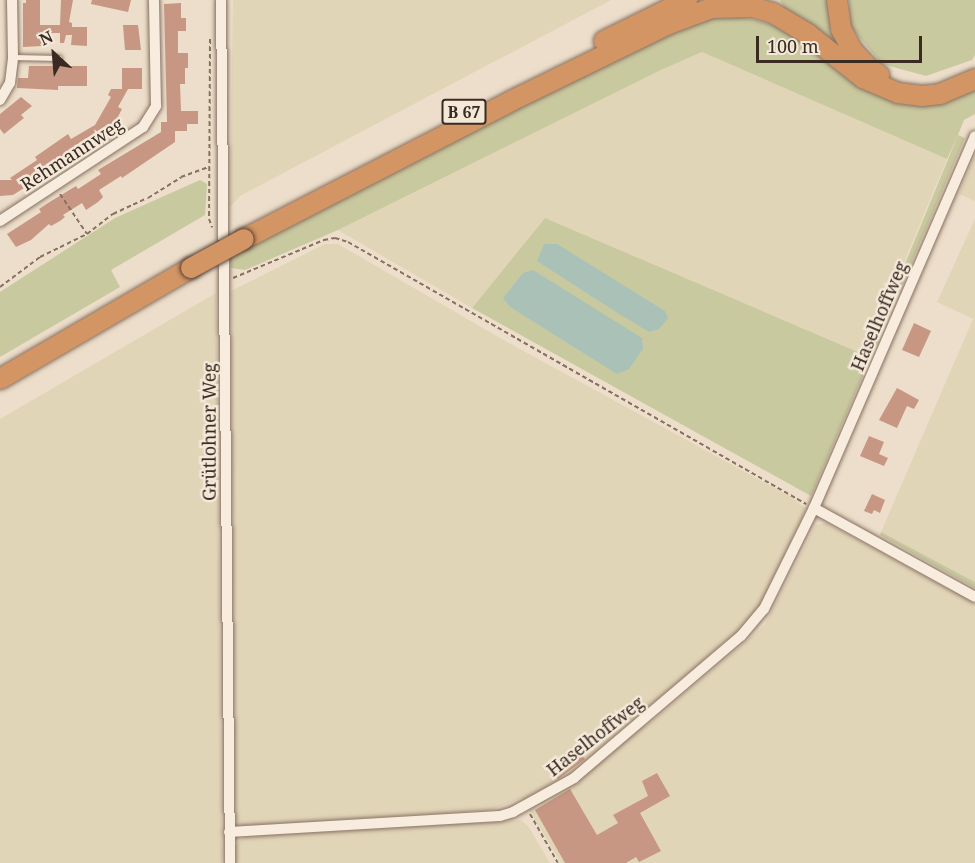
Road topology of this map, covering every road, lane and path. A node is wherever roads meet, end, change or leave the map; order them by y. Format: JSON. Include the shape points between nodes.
{"nodes":[{"id":1,"x":12,"y":0,"type":"edge"},
{"id":2,"x":154,"y":0,"type":"edge"},
{"id":3,"x":222,"y":0,"type":"edge"},
{"id":4,"x":687,"y":0,"type":"edge"},
{"id":5,"x":703,"y":0,"type":"edge"},
{"id":6,"x":837,"y":0,"type":"edge"},
{"id":7,"x":210,"y":36,"type":"dead end"},
{"id":8,"x":13,"y":57,"type":"junction"},
{"id":9,"x":59,"y":58,"type":"dead end"},
{"id":10,"x":975,"y":70,"type":"edge"},
{"id":11,"x":975,"y":79,"type":"edge"},
{"id":12,"x":0,"y":100,"type":"edge"},
{"id":13,"x":510,"y":101,"type":"junction"},
{"id":14,"x":975,"y":136,"type":"edge"},
{"id":15,"x":209,"y":167,"type":"junction"},
{"id":16,"x":54,"y":183,"type":"junction"},
{"id":17,"x":0,"y":221,"type":"edge"},
{"id":18,"x":236,"y":232,"type":"junction"},
{"id":19,"x":87,"y":234,"type":"junction"},
{"id":20,"x":190,"y":263,"type":"junction"},
{"id":21,"x":225,"y":280,"type":"junction"},
{"id":22,"x":0,"y":287,"type":"edge"},
{"id":23,"x":0,"y":368,"type":"edge"},
{"id":24,"x":0,"y":379,"type":"edge"},
{"id":25,"x":814,"y":508,"type":"junction"},
{"id":26,"x":975,"y":597,"type":"edge"},
{"id":27,"x":525,"y":806,"type":"junction"},
{"id":28,"x":229,"y":832,"type":"junction"},
{"id":29,"x":230,"y":863,"type":"edge"},
{"id":30,"x":558,"y":863,"type":"edge"}],
"edges":[{"from":1,"to":8,"type":"street"},
{"from":2,"to":16,"type":"street","name":"Rehmannweg","via":[[156,106],[143,127]]},
{"from":3,"to":18,"type":"street","name":"Grütlohner Weg"},
{"from":4,"to":18,"type":"highway","number":"B 67","via":[[412,138]]},
{"from":5,"to":13,"type":"highway","number":"B 67"},
{"from":6,"to":10,"type":"highway","via":[[841,29],[852,50],[870,69],[888,80],[929,87],[957,80]]},
{"from":7,"to":15,"type":"path"},
{"from":8,"to":9,"type":"lane"},
{"from":8,"to":12,"type":"street","via":[[10,83]]},
{"from":11,"to":13,"type":"highway","via":[[940,94],[898,93],[863,78],[790,21],[752,7],[732,6],[695,13]]},
{"from":13,"to":18,"type":"highway","number":"B 67"},
{"from":14,"to":25,"type":"street","name":"Haselhoffweg"},
{"from":15,"to":18,"type":"path","via":[[209,219],[213,229]]},
{"from":15,"to":19,"type":"path","via":[[181,177],[113,214]]},
{"from":16,"to":17,"type":"street","name":"Rehmannweg"},
{"from":16,"to":19,"type":"path"},
{"from":18,"to":20,"type":"highway","number":"B 67","bridge":true},
{"from":18,"to":21,"type":"street","name":"Grütlohner Weg"},
{"from":19,"to":22,"type":"path","via":[[40,257]]},
{"from":20,"to":23,"type":"highway","number":"B 67"},
{"from":20,"to":24,"type":"highway","number":"B 67"},
{"from":21,"to":25,"type":"path","via":[[335,238]]},
{"from":21,"to":28,"type":"street","name":"Grütlohner Weg"},
{"from":25,"to":26,"type":"street"},
{"from":25,"to":27,"type":"street","name":"Haselhoffweg","via":[[764,609],[741,636],[574,778]]},
{"from":27,"to":28,"type":"street","name":"Haselhoffweg","via":[[500,816]]},
{"from":27,"to":30,"type":"path"},
{"from":28,"to":29,"type":"street","name":"Grütlohner Weg"}]}
